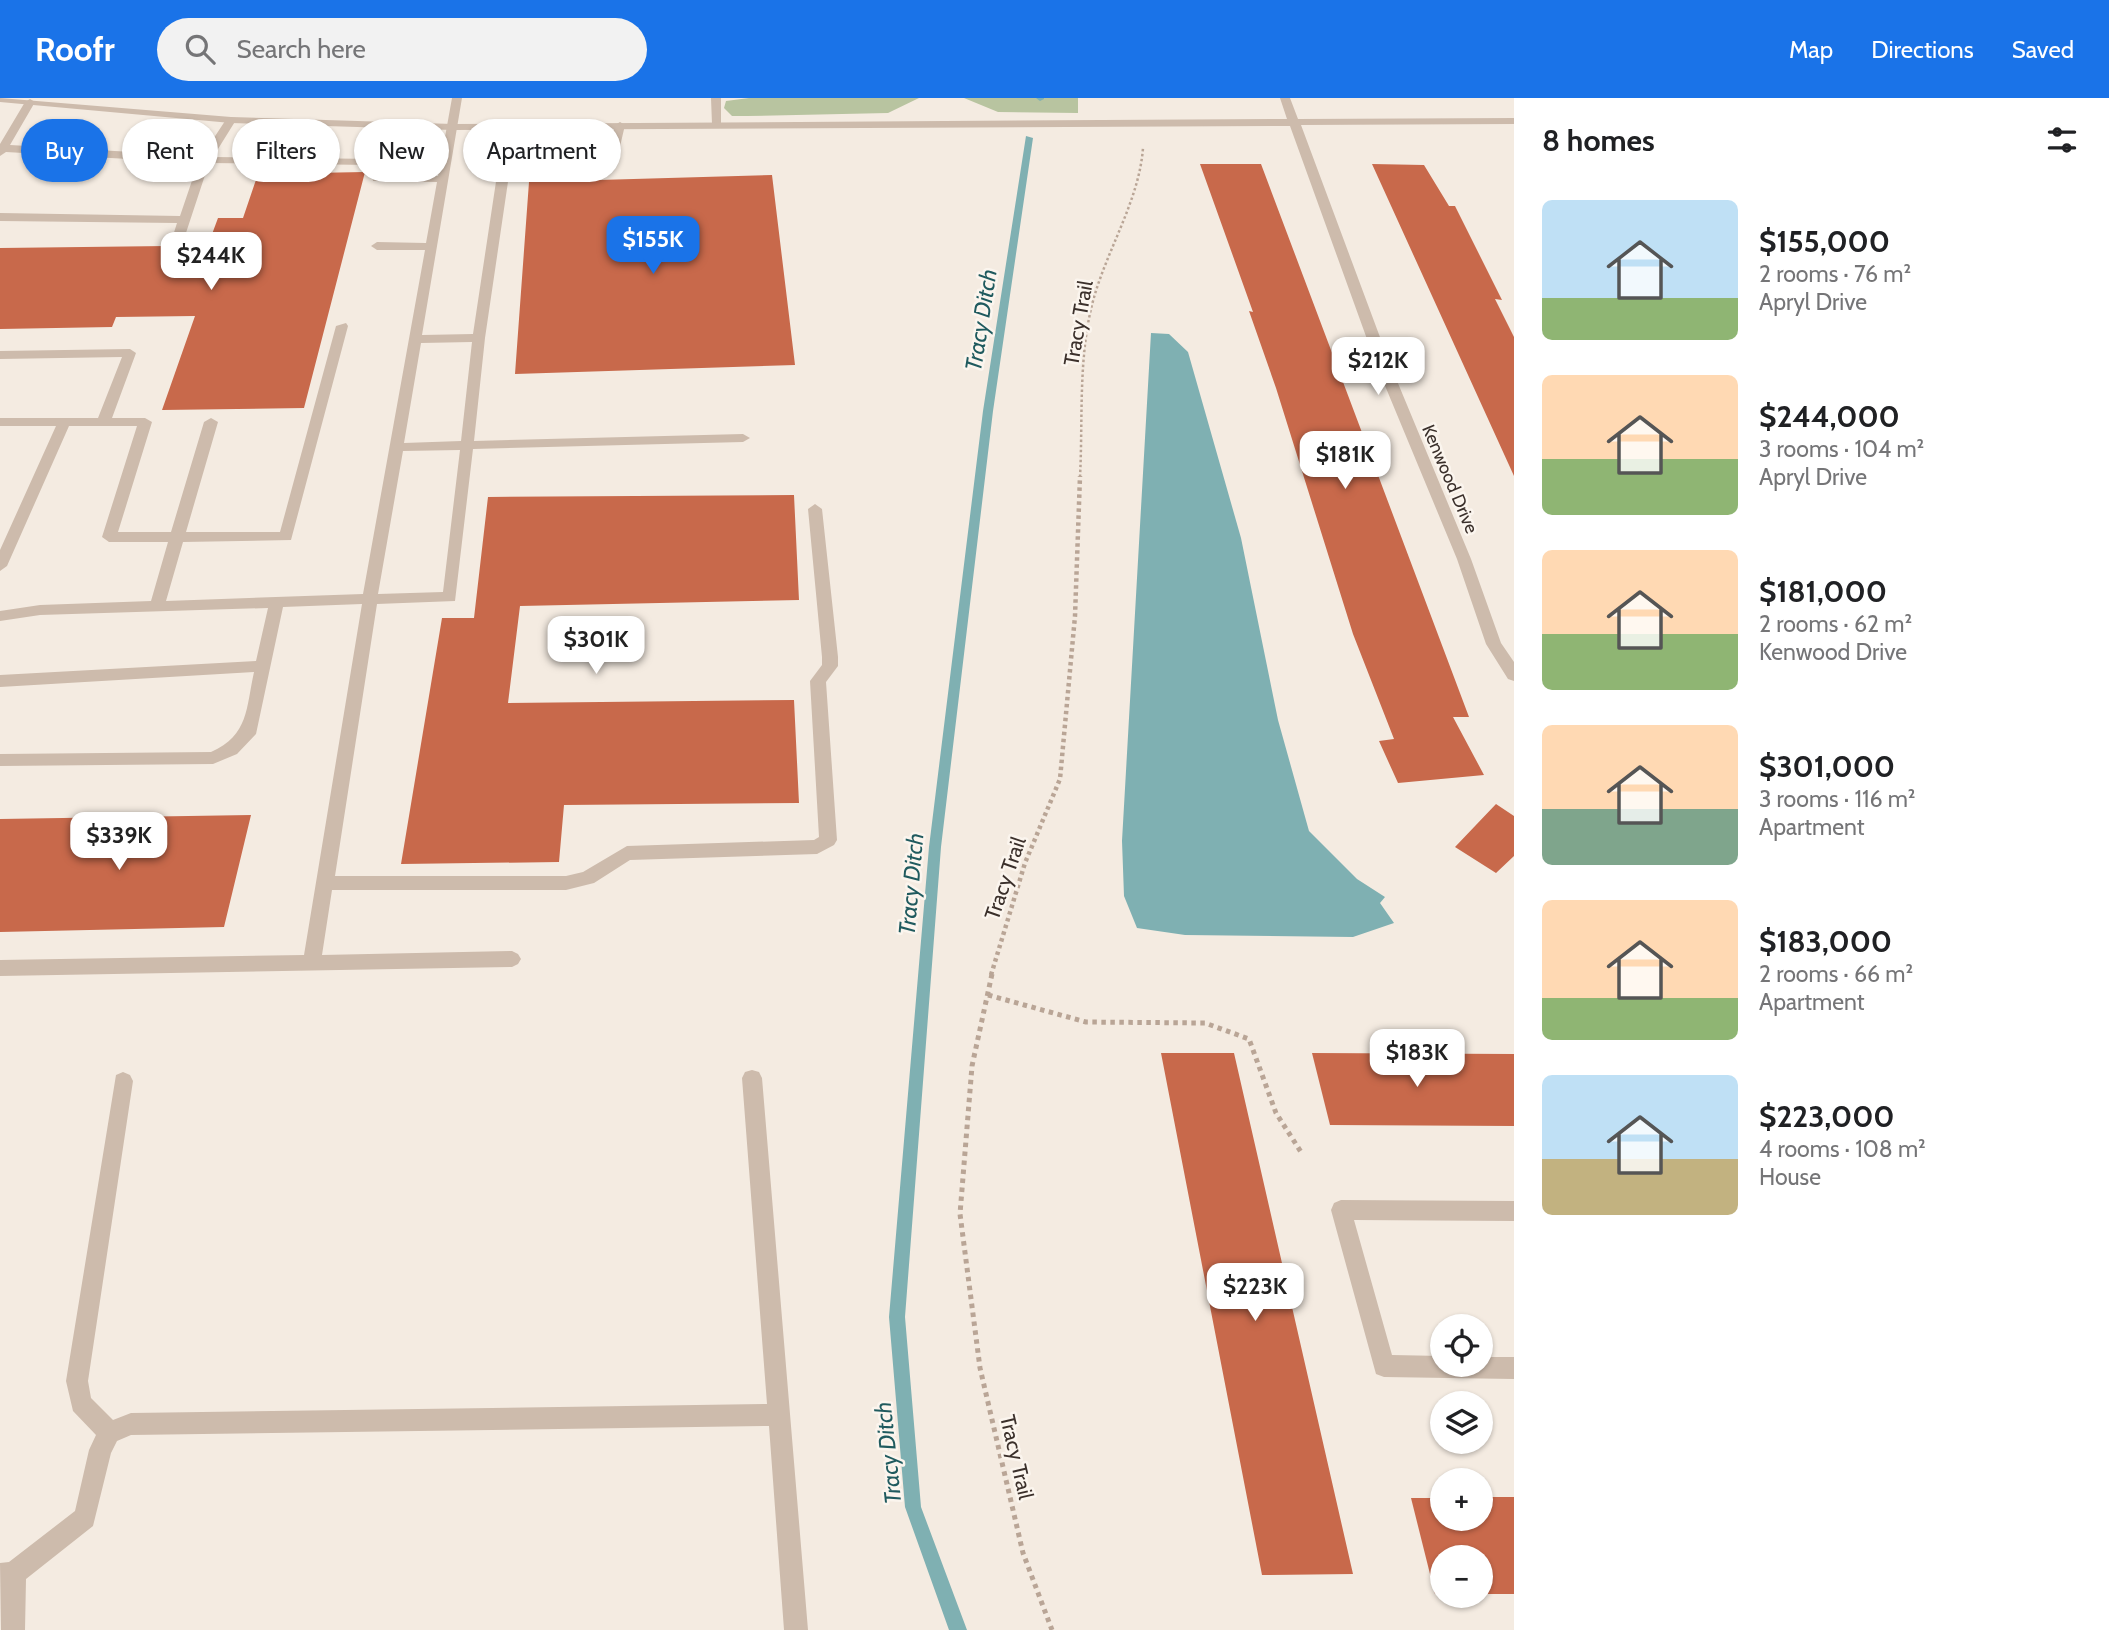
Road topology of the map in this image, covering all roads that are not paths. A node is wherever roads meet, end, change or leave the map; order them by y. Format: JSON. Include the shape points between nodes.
{"nodes":[{"id":1,"x":457,"y":98,"type":"edge"},
{"id":2,"x":716,"y":98,"type":"edge"},
{"id":3,"x":1285,"y":98,"type":"edge"},
{"id":4,"x":0,"y":99,"type":"edge"},
{"id":5,"x":55,"y":101,"type":"edge"},
{"id":6,"x":30,"y":102,"type":"junction"},
{"id":7,"x":231,"y":120,"type":"junction"},
{"id":8,"x":1514,"y":121,"type":"edge"},
{"id":9,"x":717,"y":124,"type":"junction"},
{"id":10,"x":1295,"y":124,"type":"junction"},
{"id":11,"x":621,"y":125,"type":"edge"},
{"id":12,"x":453,"y":127,"type":"junction"},
{"id":13,"x":463,"y":127,"type":"edge"},
{"id":14,"x":218,"y":140,"type":"edge"},
{"id":15,"x":449,"y":148,"type":"edge"},
{"id":16,"x":1,"y":150,"type":"edge"},
{"id":17,"x":122,"y":156,"type":"edge"},
{"id":18,"x":218,"y":160,"type":"edge"},
{"id":19,"x":354,"y":162,"type":"edge"},
{"id":20,"x":198,"y":182,"type":"edge"},
{"id":21,"x":442,"y":182,"type":"edge"},
{"id":22,"x":502,"y":182,"type":"edge"},
{"id":23,"x":0,"y":217,"type":"edge"},
{"id":24,"x":185,"y":220,"type":"junction"},
{"id":25,"x":377,"y":246,"type":"dead end"},
{"id":26,"x":431,"y":247,"type":"junction"},
{"id":27,"x":175,"y":248,"type":"dead end"},
{"id":28,"x":342,"y":326,"type":"dead end"},
{"id":29,"x":479,"y":338,"type":"junction"},
{"id":30,"x":415,"y":339,"type":"junction"},
{"id":31,"x":0,"y":355,"type":"edge"},
{"id":32,"x":65,"y":421,"type":"junction"},
{"id":33,"x":104,"y":421,"type":"junction"},
{"id":34,"x":0,"y":422,"type":"edge"},
{"id":35,"x":211,"y":422,"type":"dead end"},
{"id":36,"x":743,"y":438,"type":"dead end"},
{"id":37,"x":465,"y":445,"type":"junction"},
{"id":38,"x":396,"y":447,"type":"junction"},
{"id":39,"x":815,"y":509,"type":"dead end"},
{"id":40,"x":177,"y":537,"type":"junction"},
{"id":41,"x":0,"y":566,"type":"edge"},
{"id":42,"x":370,"y":599,"type":"junction"},
{"id":43,"x":277,"y":602,"type":"junction"},
{"id":44,"x":158,"y":606,"type":"junction"},
{"id":45,"x":0,"y":616,"type":"edge"},
{"id":46,"x":262,"y":666,"type":"junction"},
{"id":47,"x":1514,"y":675,"type":"edge"},
{"id":48,"x":0,"y":681,"type":"edge"},
{"id":49,"x":0,"y":760,"type":"edge"},
{"id":50,"x":324,"y":883,"type":"junction"},
{"id":51,"x":512,"y":959,"type":"dead end"},
{"id":52,"x":312,"y":963,"type":"junction"},
{"id":53,"x":0,"y":968,"type":"edge"},
{"id":54,"x":752,"y":1078,"type":"dead end"},
{"id":55,"x":123,"y":1081,"type":"dead end"},
{"id":56,"x":1514,"y":1211,"type":"edge"},
{"id":57,"x":1514,"y":1368,"type":"edge"},
{"id":58,"x":779,"y":1415,"type":"junction"},
{"id":59,"x":108,"y":1433,"type":"junction"},
{"id":60,"x":7,"y":1574,"type":"edge"},
{"id":61,"x":13,"y":1630,"type":"edge"},
{"id":62,"x":796,"y":1630,"type":"edge"}],
"edges":[{"from":1,"to":12,"type":"street"},
{"from":2,"to":9,"type":"street"},
{"from":3,"to":10,"type":"street","name":"Kenwood Drive"},
{"from":4,"to":6,"type":"street"},
{"from":5,"to":6,"type":"street"},
{"from":5,"to":7,"type":"street"},
{"from":6,"to":16,"type":"street"},
{"from":7,"to":12,"type":"street"},
{"from":7,"to":14,"type":"street"},
{"from":8,"to":10,"type":"street"},
{"from":9,"to":10,"type":"street"},
{"from":9,"to":11,"type":"street"},
{"from":10,"to":47,"type":"street","name":"Kenwood Drive","via":[[1383,364],[1494,644]]},
{"from":12,"to":13,"type":"street"},
{"from":12,"to":15,"type":"street"},
{"from":16,"to":17,"type":"street"},
{"from":18,"to":19,"type":"street"},
{"from":20,"to":24,"type":"street"},
{"from":21,"to":26,"type":"street"},
{"from":22,"to":29,"type":"street"},
{"from":23,"to":24,"type":"street"},
{"from":24,"to":27,"type":"street"},
{"from":25,"to":26,"type":"street"},
{"from":26,"to":30,"type":"street"},
{"from":28,"to":40,"type":"street","via":[[286,537]]},
{"from":29,"to":30,"type":"street"},
{"from":29,"to":37,"type":"street"},
{"from":30,"to":38,"type":"street"},
{"from":31,"to":33,"type":"street","via":[[130,353]]},
{"from":32,"to":33,"type":"street"},
{"from":32,"to":34,"type":"street"},
{"from":32,"to":41,"type":"street"},
{"from":33,"to":40,"type":"street","via":[[145,422],[108,537]]},
{"from":35,"to":40,"type":"street"},
{"from":36,"to":37,"type":"street"},
{"from":37,"to":38,"type":"street"},
{"from":37,"to":42,"type":"street","via":[[450,597]]},
{"from":38,"to":42,"type":"street"},
{"from":39,"to":50,"type":"street","via":[[830,657],[830,666],[818,681],[828,840],[817,847],[627,853],[588,878],[566,883]]},
{"from":40,"to":44,"type":"street"},
{"from":42,"to":43,"type":"street"},
{"from":42,"to":50,"type":"street"},
{"from":43,"to":44,"type":"street"},
{"from":43,"to":46,"type":"street"},
{"from":44,"to":45,"type":"street"},
{"from":46,"to":48,"type":"street"},
{"from":46,"to":49,"type":"street","via":[[248,734],[231,750],[213,758]]},
{"from":50,"to":52,"type":"street"},
{"from":51,"to":52,"type":"street"},
{"from":52,"to":53,"type":"street"},
{"from":54,"to":58,"type":"street"},
{"from":55,"to":59,"type":"street","via":[[77,1381],[81,1403]]},
{"from":56,"to":57,"type":"street","via":[[1341,1210],[1384,1366]]},
{"from":58,"to":59,"type":"street","via":[[131,1424]]},
{"from":58,"to":62,"type":"street"},
{"from":59,"to":60,"type":"street","via":[[85,1518]]},
{"from":60,"to":61,"type":"street"}]}
